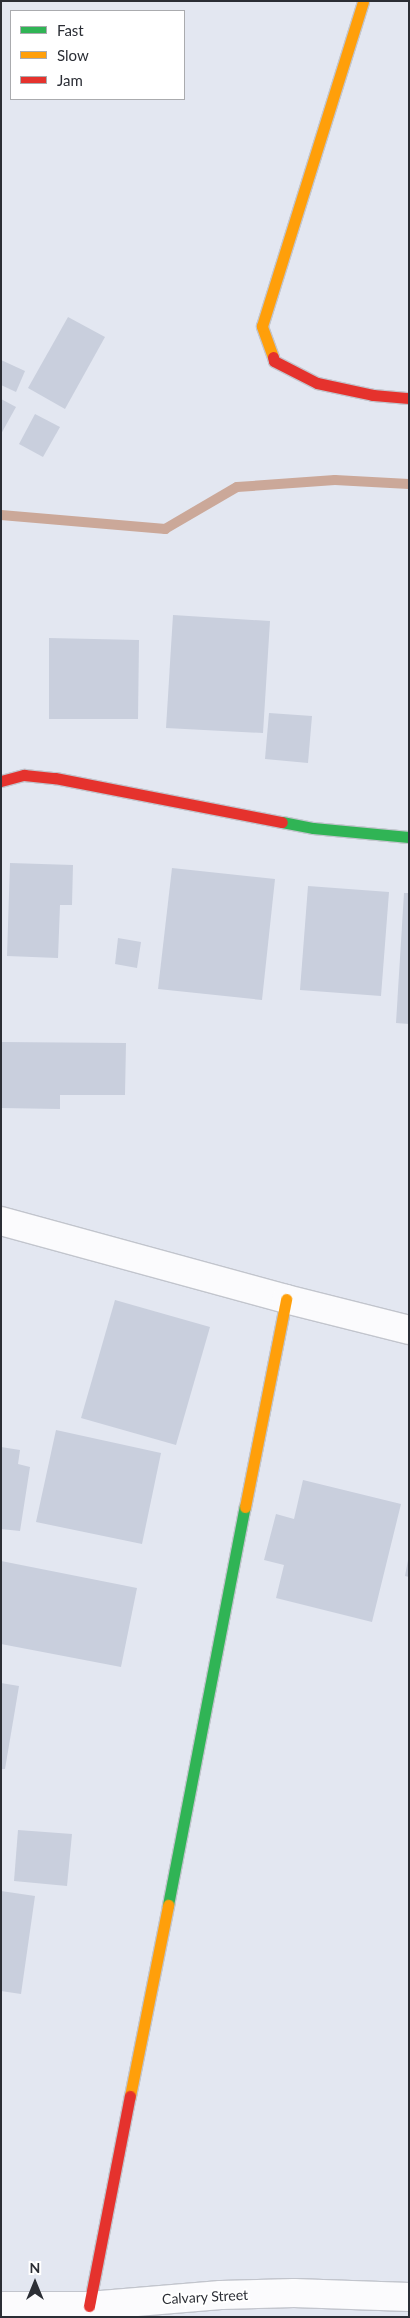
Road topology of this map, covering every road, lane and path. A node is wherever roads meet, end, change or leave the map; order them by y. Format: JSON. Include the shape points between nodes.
{"nodes":[{"id":1,"x":363,"y":1,"type":"edge"},
{"id":2,"x":409,"y":398,"type":"edge"},
{"id":3,"x":1,"y":781,"type":"edge"},
{"id":4,"x":409,"y":837,"type":"edge"},
{"id":5,"x":1,"y":1221,"type":"edge"},
{"id":6,"x":286,"y":1299,"type":"junction"},
{"id":7,"x":409,"y":1330,"type":"edge"},
{"id":8,"x":409,"y":2297,"type":"edge"},
{"id":9,"x":1,"y":2306,"type":"edge"},
{"id":10,"x":89,"y":2306,"type":"junction"}],
"edges":[{"from":1,"to":2,"type":"street","via":[[262,326],[274,361],[317,383],[373,395]]},
{"from":3,"to":4,"type":"street","via":[[24,776],[55,778],[313,828]]},
{"from":5,"to":6,"type":"street"},
{"from":6,"to":7,"type":"street"},
{"from":6,"to":10,"type":"street"},
{"from":8,"to":10,"type":"street","name":"Calvary Street","via":[[294,2293],[221,2295]]},
{"from":9,"to":10,"type":"street","name":"Calvary Street"}]}
